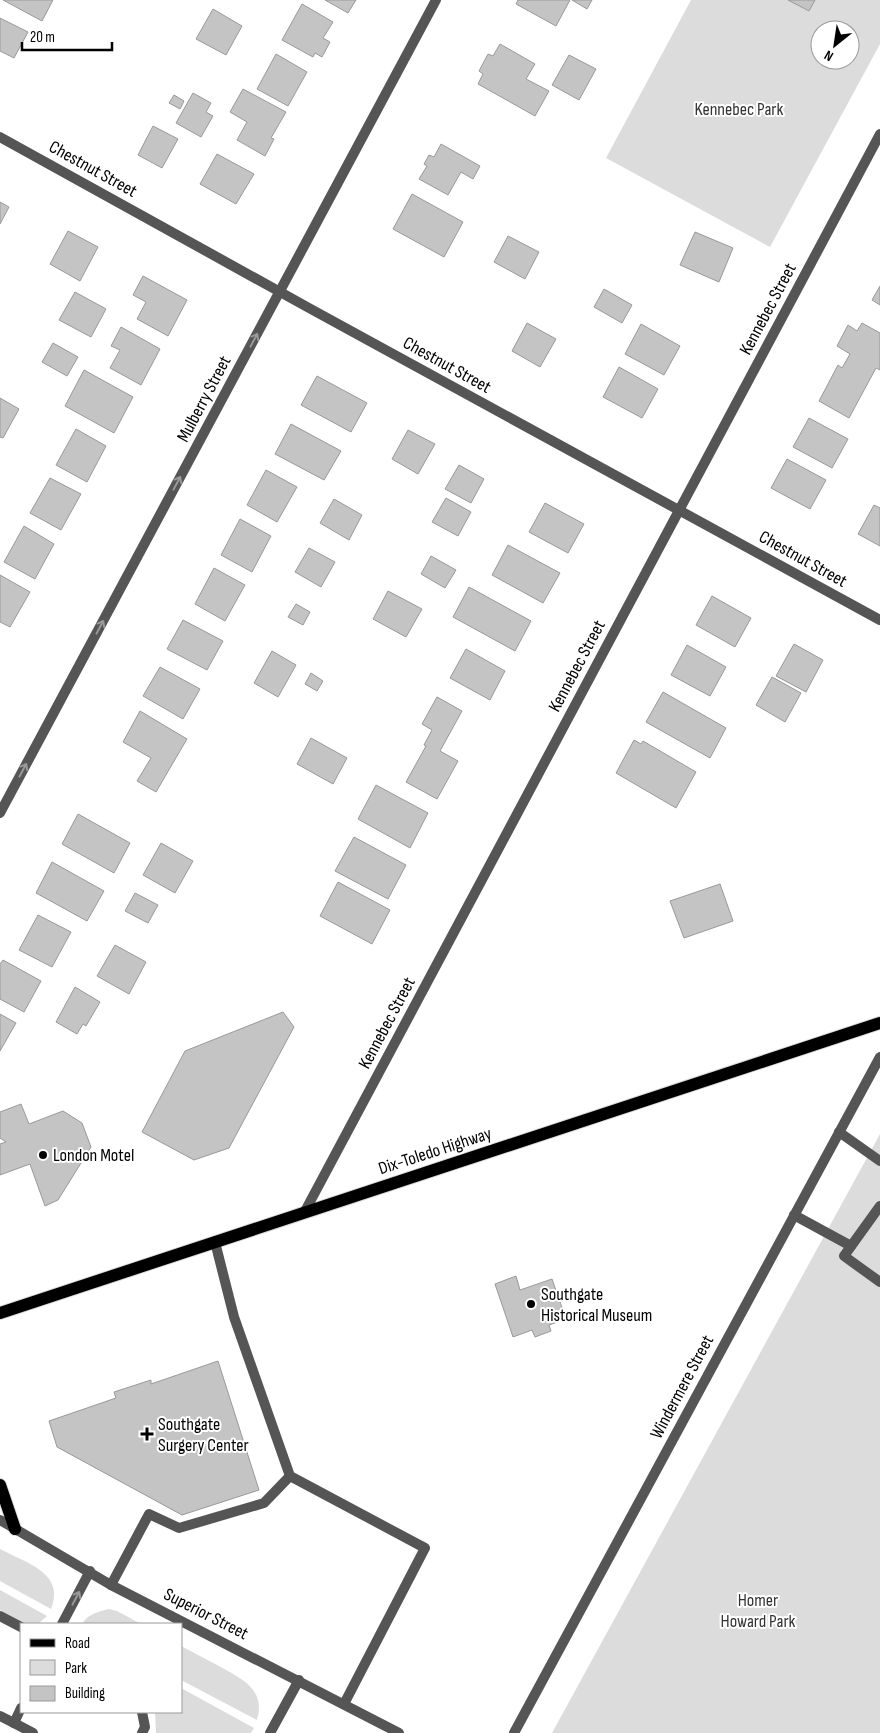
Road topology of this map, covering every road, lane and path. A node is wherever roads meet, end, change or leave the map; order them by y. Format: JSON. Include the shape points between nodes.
{"nodes":[{"id":1,"x":436,"y":0,"type":"edge"},
{"id":2,"x":880,"y":134,"type":"edge"},
{"id":3,"x":0,"y":137,"type":"edge"},
{"id":4,"x":280,"y":292,"type":"junction"},
{"id":5,"x":679,"y":510,"type":"junction"},
{"id":6,"x":880,"y":620,"type":"edge"},
{"id":7,"x":0,"y":813,"type":"edge"},
{"id":8,"x":880,"y":1023,"type":"edge"},
{"id":9,"x":880,"y":1057,"type":"edge"},
{"id":10,"x":839,"y":1132,"type":"junction"},
{"id":11,"x":880,"y":1161,"type":"edge"},
{"id":12,"x":880,"y":1206,"type":"edge"},
{"id":13,"x":304,"y":1213,"type":"junction"},
{"id":14,"x":794,"y":1215,"type":"junction"},
{"id":15,"x":215,"y":1242,"type":"junction"},
{"id":16,"x":851,"y":1246,"type":"junction"},
{"id":17,"x":880,"y":1282,"type":"edge"},
{"id":18,"x":0,"y":1313,"type":"edge"},
{"id":19,"x":290,"y":1476,"type":"junction"},
{"id":20,"x":0,"y":1485,"type":"edge"},
{"id":21,"x":0,"y":1520,"type":"edge"},
{"id":22,"x":15,"y":1529,"type":"junction"},
{"id":23,"x":90,"y":1571,"type":"junction"},
{"id":24,"x":111,"y":1585,"type":"junction"},
{"id":25,"x":0,"y":1616,"type":"edge"},
{"id":26,"x":63,"y":1623,"type":"edge"},
{"id":27,"x":20,"y":1626,"type":"edge"},
{"id":28,"x":299,"y":1680,"type":"junction"},
{"id":29,"x":344,"y":1704,"type":"junction"},
{"id":30,"x":20,"y":1710,"type":"edge"},
{"id":31,"x":142,"y":1713,"type":"edge"},
{"id":32,"x":0,"y":1716,"type":"edge"},
{"id":33,"x":14,"y":1723,"type":"junction"},
{"id":34,"x":33,"y":1733,"type":"edge"},
{"id":35,"x":142,"y":1733,"type":"edge"},
{"id":36,"x":270,"y":1733,"type":"edge"},
{"id":37,"x":399,"y":1733,"type":"edge"},
{"id":38,"x":514,"y":1733,"type":"edge"}],
"edges":[{"from":1,"to":4,"type":"street","name":"Mulberry Street"},
{"from":2,"to":5,"type":"street","name":"Kennebec Street"},
{"from":3,"to":4,"type":"street","name":"Chestnut Street"},
{"from":4,"to":5,"type":"street","name":"Chestnut Street"},
{"from":7,"to":4,"type":"street","name":"Mulberry Street","one_way":true},
{"from":5,"to":6,"type":"street","name":"Chestnut Street"},
{"from":5,"to":13,"type":"street","name":"Kennebec Street"},
{"from":8,"to":13,"type":"main road","name":"Dix-Toledo Highway"},
{"from":9,"to":10,"type":"street","name":"Windermere Street"},
{"from":10,"to":11,"type":"street"},
{"from":10,"to":14,"type":"street","name":"Windermere Street"},
{"from":12,"to":16,"type":"street"},
{"from":13,"to":15,"type":"main road","name":"Dix-Toledo Highway"},
{"from":14,"to":16,"type":"street"},
{"from":14,"to":38,"type":"street","name":"Windermere Street"},
{"from":15,"to":18,"type":"main road","name":"Dix-Toledo Highway"},
{"from":15,"to":19,"type":"street","via":[[234,1317]]},
{"from":16,"to":17,"type":"street","via":[[844,1256]]},
{"from":19,"to":24,"type":"street","via":[[264,1503],[179,1528],[149,1514]]},
{"from":19,"to":29,"type":"street","via":[[425,1548]]},
{"from":20,"to":22,"type":"main road"},
{"from":21,"to":22,"type":"street","name":"Superior Street"},
{"from":22,"to":23,"type":"street","name":"Superior Street"},
{"from":23,"to":24,"type":"street","name":"Superior Street"},
{"from":26,"to":23,"type":"street","one_way":true},
{"from":24,"to":28,"type":"street","name":"Superior Street"},
{"from":25,"to":27,"type":"street"},
{"from":28,"to":29,"type":"street","name":"Superior Street"},
{"from":28,"to":36,"type":"street"},
{"from":29,"to":37,"type":"street","name":"Superior Street"},
{"from":30,"to":33,"type":"street"},
{"from":31,"to":35,"type":"street","via":[[146,1727]]},
{"from":32,"to":33,"type":"street"},
{"from":33,"to":34,"type":"street"}]}
